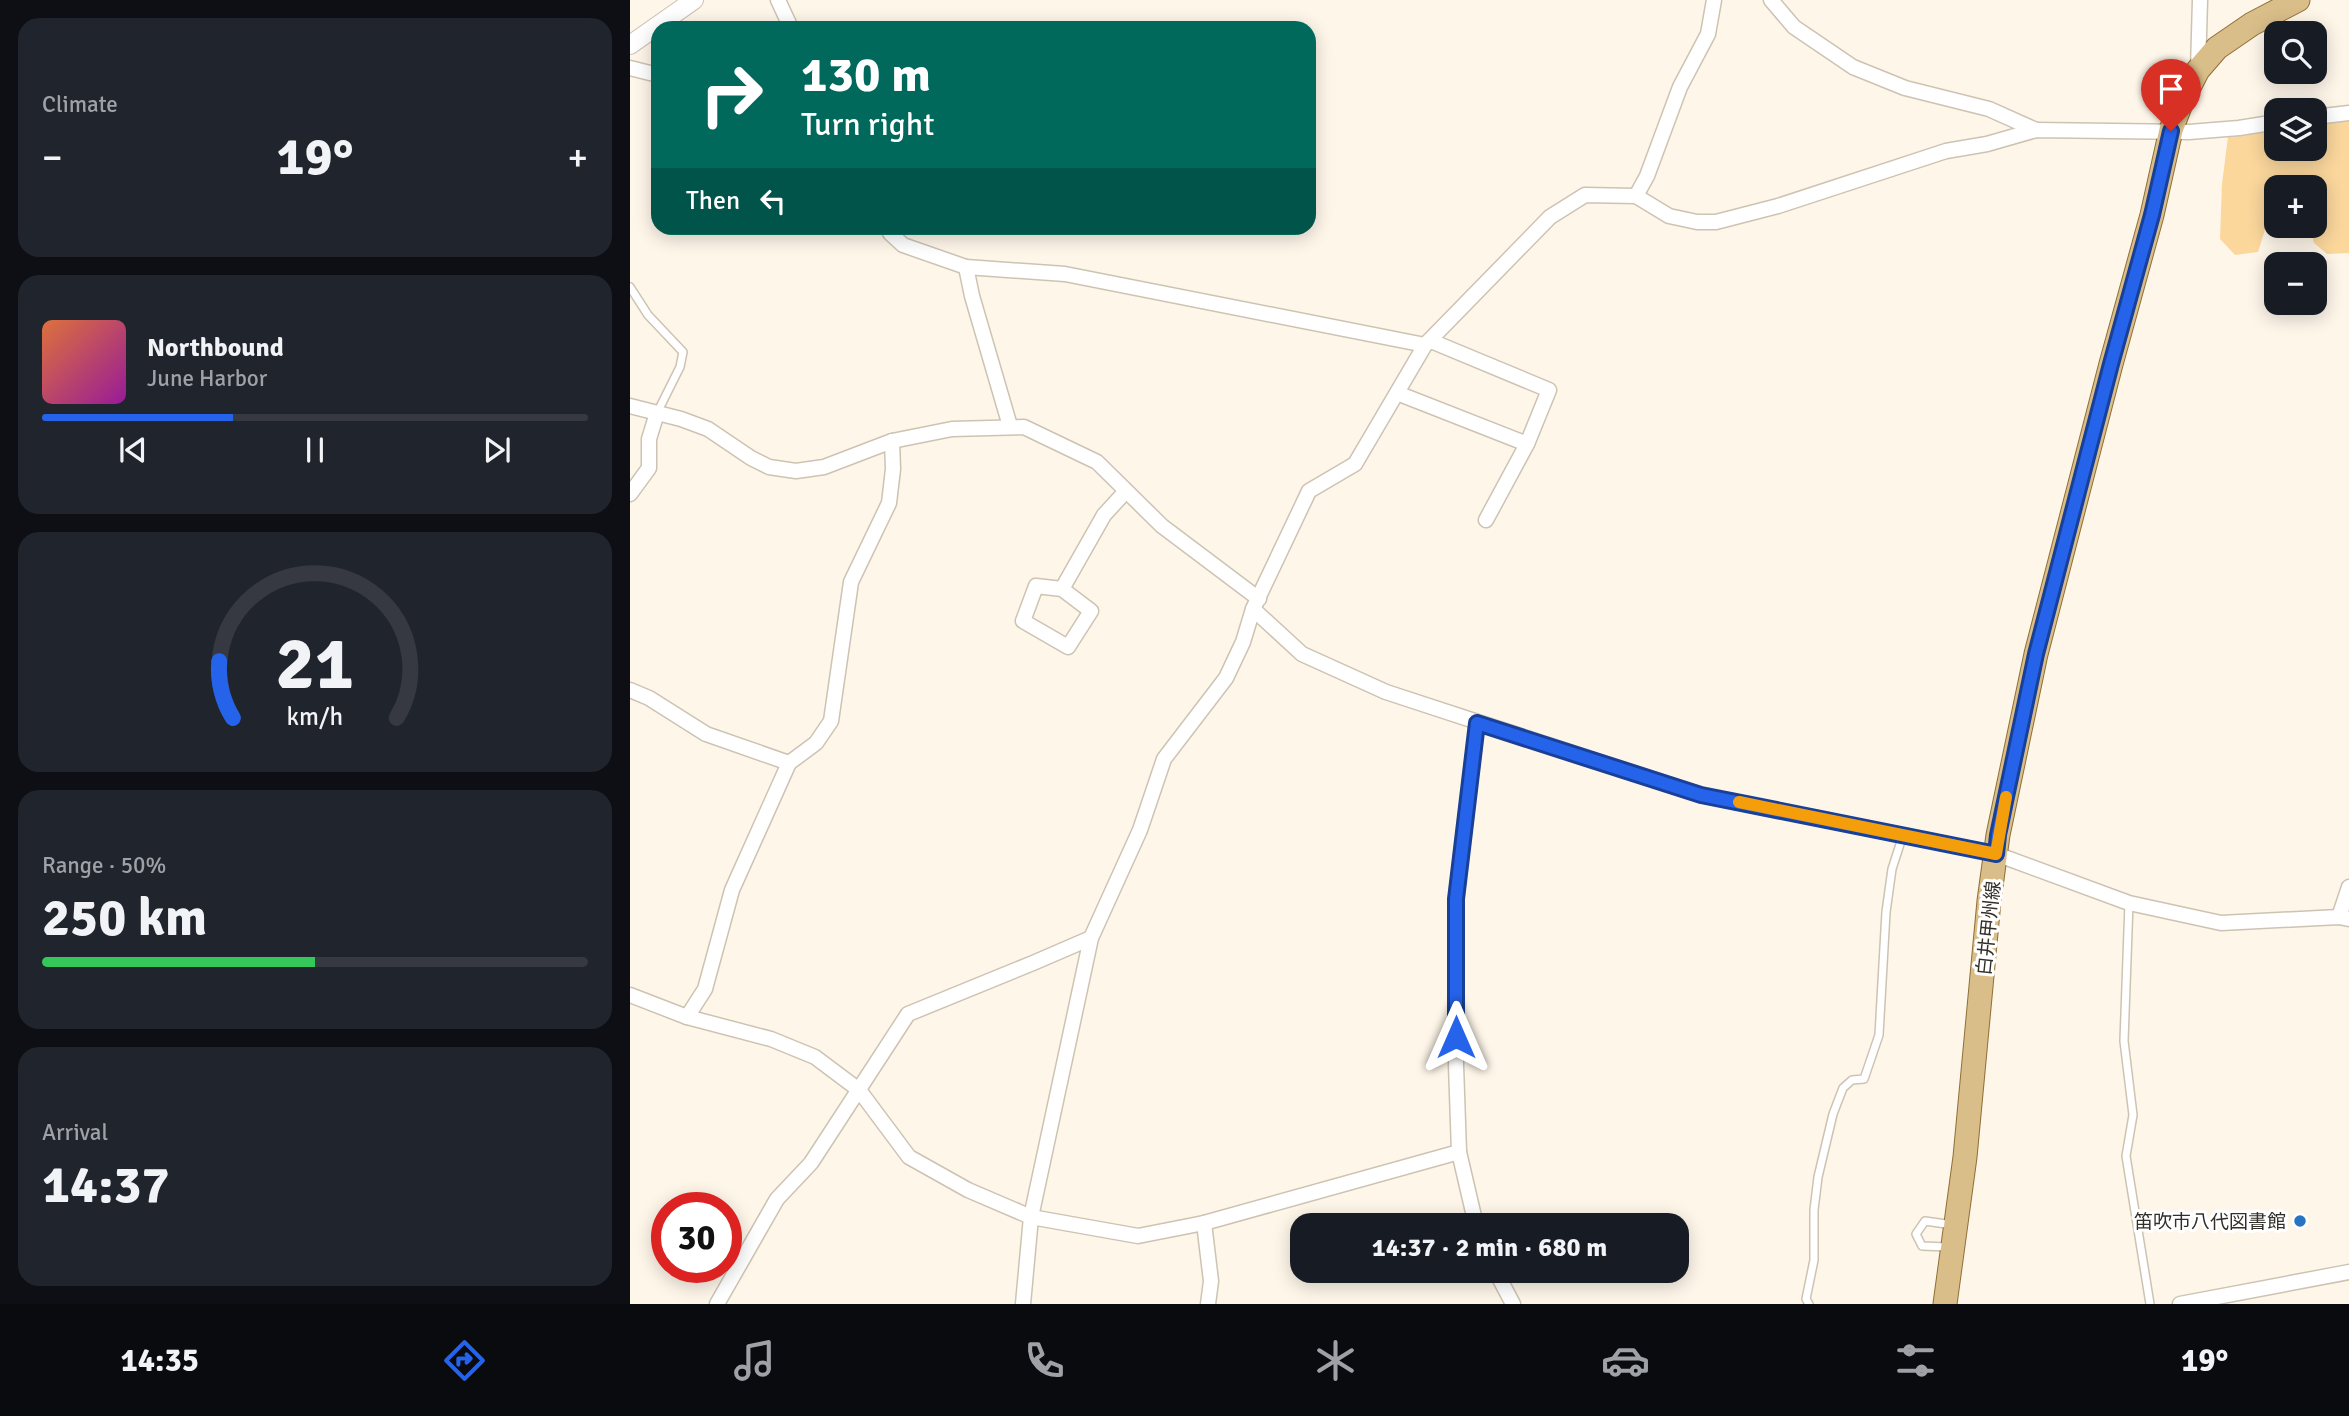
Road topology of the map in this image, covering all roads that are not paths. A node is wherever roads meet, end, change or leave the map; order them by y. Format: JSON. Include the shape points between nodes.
{"nodes":[{"id":1,"x":694,"y":0,"type":"edge"},
{"id":2,"x":778,"y":0,"type":"edge"},
{"id":3,"x":1714,"y":0,"type":"edge"},
{"id":4,"x":1771,"y":0,"type":"edge"},
{"id":5,"x":2200,"y":0,"type":"edge"},
{"id":6,"x":2298,"y":0,"type":"edge"},
{"id":7,"x":663,"y":21,"type":"edge"},
{"id":8,"x":788,"y":21,"type":"edge"},
{"id":9,"x":651,"y":30,"type":"edge"},
{"id":10,"x":630,"y":44,"type":"edge"},
{"id":11,"x":630,"y":68,"type":"edge"},
{"id":12,"x":2198,"y":70,"type":"junction"},
{"id":13,"x":651,"y":73,"type":"edge"},
{"id":14,"x":2349,"y":113,"type":"edge"},
{"id":15,"x":2327,"y":116,"type":"edge"},
{"id":16,"x":2264,"y":124,"type":"edge"},
{"id":17,"x":2036,"y":130,"type":"junction"},
{"id":18,"x":2171,"y":131,"type":"junction"},
{"id":19,"x":1636,"y":196,"type":"junction"},
{"id":20,"x":892,"y":235,"type":"edge"},
{"id":21,"x":966,"y":267,"type":"junction"},
{"id":22,"x":630,"y":286,"type":"edge"},
{"id":23,"x":1428,"y":343,"type":"junction"},
{"id":24,"x":1397,"y":393,"type":"junction"},
{"id":25,"x":630,"y":407,"type":"edge"},
{"id":26,"x":656,"y":413,"type":"junction"},
{"id":27,"x":1010,"y":426,"type":"junction"},
{"id":28,"x":892,"y":441,"type":"junction"},
{"id":29,"x":1527,"y":444,"type":"junction"},
{"id":30,"x":1126,"y":491,"type":"junction"},
{"id":31,"x":630,"y":494,"type":"edge"},
{"id":32,"x":1486,"y":520,"type":"dead end"},
{"id":33,"x":1062,"y":589,"type":"junction"},
{"id":34,"x":1256,"y":604,"type":"junction"},
{"id":35,"x":630,"y":690,"type":"edge"},
{"id":36,"x":1477,"y":723,"type":"junction"},
{"id":37,"x":789,"y":763,"type":"junction"},
{"id":38,"x":1903,"y":835,"type":"junction"},
{"id":39,"x":1996,"y":854,"type":"junction"},
{"id":40,"x":2349,"y":887,"type":"edge"},
{"id":41,"x":2129,"y":904,"type":"junction"},
{"id":42,"x":2344,"y":918,"type":"edge"},
{"id":43,"x":1091,"y":938,"type":"junction"},
{"id":44,"x":630,"y":995,"type":"edge"},
{"id":45,"x":687,"y":1017,"type":"junction"},
{"id":46,"x":859,"y":1090,"type":"junction"},
{"id":47,"x":1459,"y":1152,"type":"junction"},
{"id":48,"x":1473,"y":1213,"type":"edge"},
{"id":49,"x":1031,"y":1217,"type":"junction"},
{"id":50,"x":1204,"y":1223,"type":"junction"},
{"id":51,"x":1954,"y":1236,"type":"junction"},
{"id":52,"x":2349,"y":1272,"type":"edge"},
{"id":53,"x":1502,"y":1283,"type":"edge"},
{"id":54,"x":717,"y":1304,"type":"edge"},
{"id":55,"x":1023,"y":1304,"type":"edge"},
{"id":56,"x":1208,"y":1304,"type":"edge"},
{"id":57,"x":1513,"y":1304,"type":"edge"},
{"id":58,"x":1809,"y":1304,"type":"edge"},
{"id":59,"x":1945,"y":1304,"type":"edge"},
{"id":60,"x":2150,"y":1304,"type":"edge"},
{"id":61,"x":2180,"y":1304,"type":"edge"}],
"edges":[{"from":1,"to":7,"type":"street"},
{"from":2,"to":8,"type":"street"},
{"from":3,"to":19,"type":"street","via":[[1708,34],[1680,87]]},
{"from":4,"to":17,"type":"street","via":[[1794,27],[1853,67],[1905,88],[1989,109]]},
{"from":5,"to":12,"type":"street"},
{"from":6,"to":12,"type":"main road","name":"白井甲州線","via":[[2217,48]]},
{"from":9,"to":10,"type":"street"},
{"from":11,"to":13,"type":"street"},
{"from":12,"to":18,"type":"main road","name":"白井甲州線"},
{"from":14,"to":15,"type":"street"},
{"from":16,"to":18,"type":"street"},
{"from":17,"to":18,"type":"street"},
{"from":17,"to":19,"type":"street","via":[[1946,151],[1716,222],[1669,216]]},
{"from":18,"to":39,"type":"main road","name":"白井甲州線","via":[[2036,654]]},
{"from":19,"to":23,"type":"street","via":[[1585,195],[1550,217]]},
{"from":20,"to":21,"type":"street","via":[[903,245]]},
{"from":21,"to":23,"type":"street","via":[[1065,274]]},
{"from":21,"to":27,"type":"street"},
{"from":22,"to":26,"type":"lane","via":[[648,315],[683,352]]},
{"from":23,"to":24,"type":"street"},
{"from":23,"to":29,"type":"street","via":[[1549,390]]},
{"from":24,"to":29,"type":"street"},
{"from":24,"to":34,"type":"street","via":[[1355,464],[1309,491]]},
{"from":25,"to":26,"type":"street"},
{"from":26,"to":28,"type":"street","via":[[708,429],[769,467],[796,471],[824,467]]},
{"from":26,"to":31,"type":"street","via":[[649,439],[649,468]]},
{"from":27,"to":28,"type":"street","via":[[953,429]]},
{"from":27,"to":30,"type":"street","via":[[1024,427],[1097,462]]},
{"from":28,"to":37,"type":"street","via":[[889,503],[850,582],[831,722],[816,743]]},
{"from":29,"to":32,"type":"street"},
{"from":30,"to":33,"type":"street","via":[[1104,515]]},
{"from":30,"to":34,"type":"street"},
{"from":33,"to":33,"type":"street","via":[[1036,586],[1023,621],[1068,648],[1091,611]]},
{"from":34,"to":36,"type":"street","via":[[1302,654],[1386,692]]},
{"from":34,"to":43,"type":"street","via":[[1226,678],[1164,759],[1140,830]]},
{"from":35,"to":37,"type":"street","via":[[706,734]]},
{"from":36,"to":38,"type":"street","via":[[1701,795]]},
{"from":36,"to":47,"type":"street","via":[[1456,899]]},
{"from":37,"to":45,"type":"street","via":[[732,890],[705,989]]},
{"from":38,"to":39,"type":"street"},
{"from":38,"to":58,"type":"lane","via":[[1886,912],[1879,1035],[1864,1079],[1852,1080],[1843,1088],[1818,1177]]},
{"from":39,"to":41,"type":"street"},
{"from":39,"to":51,"type":"main road","name":"白井甲州線"},
{"from":40,"to":42,"type":"street"},
{"from":41,"to":42,"type":"street","via":[[2221,923]]},
{"from":41,"to":60,"type":"lane","via":[[2124,1041],[2133,1115],[2126,1156]]},
{"from":43,"to":46,"type":"street","via":[[908,1014]]},
{"from":43,"to":49,"type":"street"},
{"from":44,"to":45,"type":"street"},
{"from":45,"to":46,"type":"street","via":[[771,1039],[816,1057]]},
{"from":46,"to":49,"type":"street","via":[[909,1157],[968,1191]]},
{"from":46,"to":54,"type":"street","via":[[811,1163],[777,1199]]},
{"from":47,"to":48,"type":"street"},
{"from":47,"to":50,"type":"street"},
{"from":49,"to":50,"type":"street","via":[[1138,1236]]},
{"from":49,"to":55,"type":"street"},
{"from":50,"to":56,"type":"street","via":[[1211,1280]]},
{"from":51,"to":51,"type":"lane","via":[[1922,1246],[1916,1234],[1925,1222]]},
{"from":51,"to":59,"type":"main road","name":"白井甲州線"},
{"from":52,"to":61,"type":"street"},
{"from":53,"to":57,"type":"street"}]}
